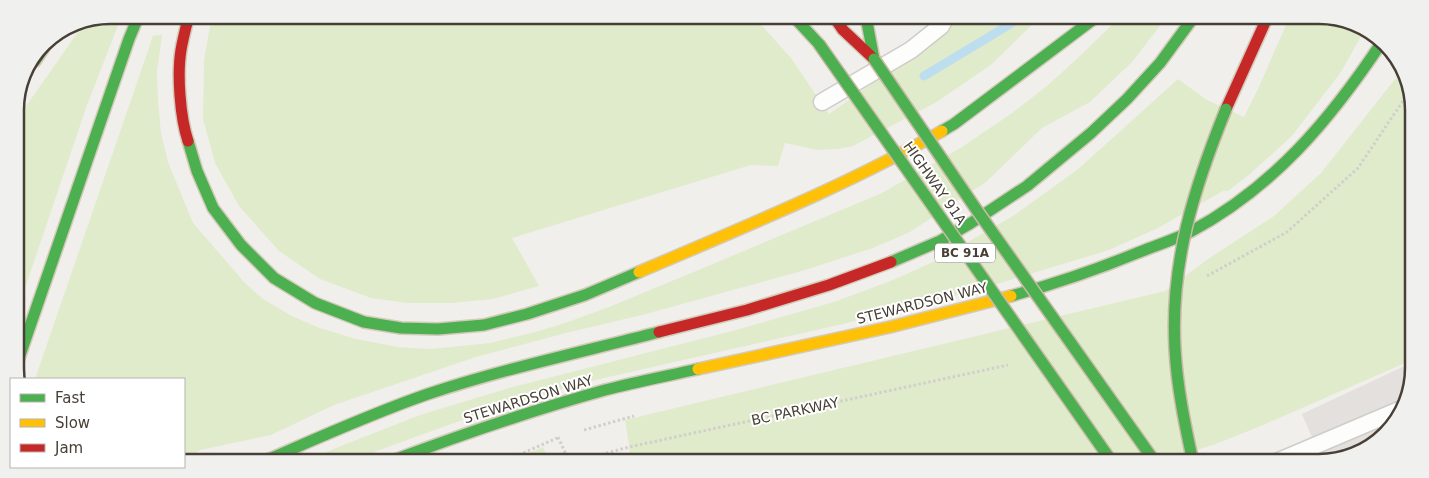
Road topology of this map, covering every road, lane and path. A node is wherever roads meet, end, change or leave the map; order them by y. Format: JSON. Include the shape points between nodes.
{"nodes":[{"id":1,"x":135,"y":24,"type":"edge"},
{"id":2,"x":187,"y":24,"type":"edge"},
{"id":3,"x":800,"y":24,"type":"edge"},
{"id":4,"x":806,"y":24,"type":"edge"},
{"id":5,"x":839,"y":24,"type":"edge"},
{"id":6,"x":867,"y":24,"type":"edge"},
{"id":7,"x":943,"y":24,"type":"edge"},
{"id":8,"x":1087,"y":24,"type":"edge"},
{"id":9,"x":1188,"y":24,"type":"edge"},
{"id":10,"x":1263,"y":24,"type":"edge"},
{"id":11,"x":819,"y":44,"type":"junction"},
{"id":12,"x":1042,"y":44,"type":"dead end"},
{"id":13,"x":1378,"y":48,"type":"edge"},
{"id":14,"x":874,"y":59,"type":"junction"},
{"id":15,"x":851,"y":85,"type":"junction"},
{"id":16,"x":1404,"y":100,"type":"edge"},
{"id":17,"x":822,"y":102,"type":"dead end"},
{"id":18,"x":982,"y":104,"type":"junction"},
{"id":19,"x":875,"y":167,"type":"junction"},
{"id":20,"x":1204,"y":278,"type":"dead end"},
{"id":21,"x":24,"y":344,"type":"edge"},
{"id":22,"x":1013,"y":364,"type":"dead end"},
{"id":23,"x":1393,"y":413,"type":"edge"},
{"id":24,"x":281,"y":454,"type":"edge"},
{"id":25,"x":410,"y":454,"type":"edge"},
{"id":26,"x":520,"y":454,"type":"edge"},
{"id":27,"x":566,"y":454,"type":"edge"},
{"id":28,"x":603,"y":454,"type":"edge"},
{"id":29,"x":1106,"y":454,"type":"edge"},
{"id":30,"x":1149,"y":454,"type":"edge"},
{"id":31,"x":1191,"y":454,"type":"edge"},
{"id":32,"x":1295,"y":454,"type":"edge"}],
"edges":[{"from":1,"to":21,"type":"main road"},
{"from":2,"to":19,"type":"main road","via":[[180,92],[185,132],[197,172],[213,208],[241,245],[274,278],[315,303],[364,322],[438,329],[484,324],[528,314],[585,295]]},
{"from":3,"to":11,"type":"main road"},
{"from":4,"to":11,"type":"main road"},
{"from":5,"to":14,"type":"main road"},
{"from":6,"to":14,"type":"main road"},
{"from":7,"to":15,"type":"lane","via":[[911,50]]},
{"from":8,"to":18,"type":"main road"},
{"from":9,"to":24,"type":"main road","via":[[1160,63],[1091,133],[1027,186],[940,240],[888,264],[829,285],[483,376],[376,413]]},
{"from":10,"to":31,"type":"main road","bridge":true,"via":[[1204,163],[1181,254],[1174,330],[1176,374]]},
{"from":11,"to":29,"type":"main road","name":"HIGHWAY 91A","number":"BC 91A","bridge":true},
{"from":12,"to":18,"type":"main road"},
{"from":13,"to":25,"type":"main road","name":"STEWARDSON WAY","via":[[1315,134],[1271,176],[1195,229],[1118,262],[955,312],[608,389],[492,424]]},
{"from":14,"to":30,"type":"main road","name":"HIGHWAY 91A","number":"BC 91A","bridge":true},
{"from":15,"to":17,"type":"lane"},
{"from":15,"to":19,"type":"lane","via":[[882,138],[881,154]]},
{"from":16,"to":20,"type":"path","via":[[1358,168],[1294,226]]},
{"from":18,"to":19,"type":"main road","via":[[938,133]]},
{"from":22,"to":28,"type":"path","name":"BC PARKWAY"},
{"from":23,"to":32,"type":"lane"},
{"from":26,"to":27,"type":"path","via":[[558,437]]}]}
